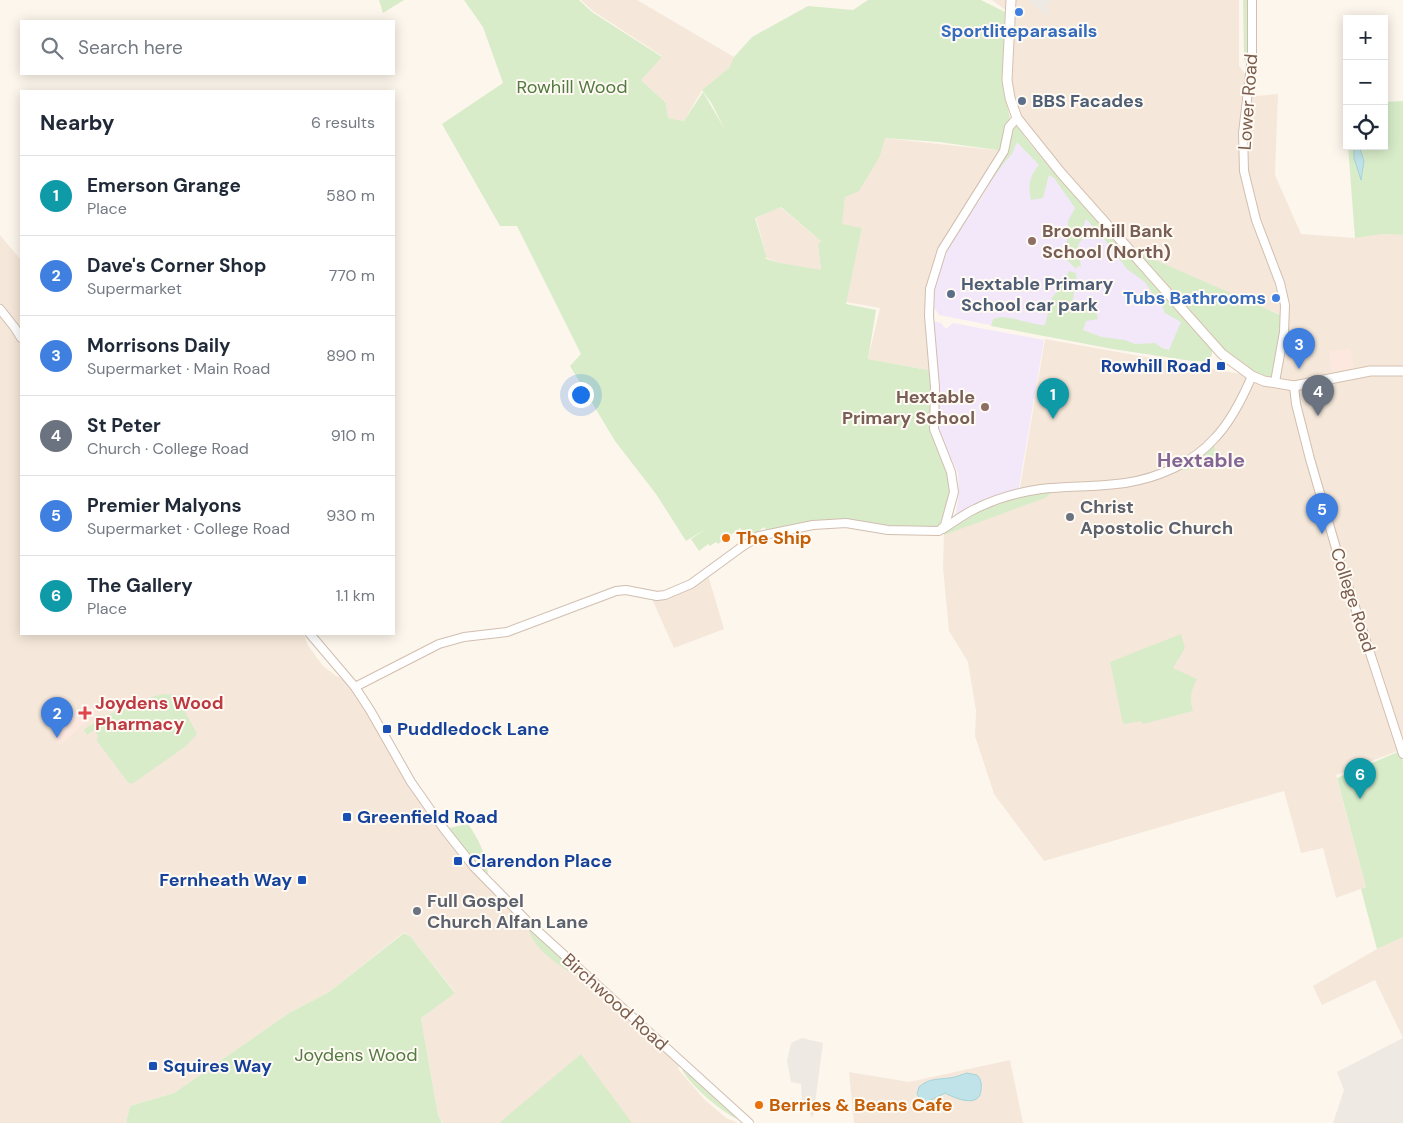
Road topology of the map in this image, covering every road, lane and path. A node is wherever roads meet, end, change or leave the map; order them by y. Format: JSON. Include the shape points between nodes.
{"nodes":[{"id":1,"x":1011,"y":0,"type":"edge"},
{"id":2,"x":1252,"y":0,"type":"edge"},
{"id":3,"x":1017,"y":118,"type":"junction"},
{"id":4,"x":0,"y":309,"type":"edge"},
{"id":5,"x":20,"y":336,"type":"edge"},
{"id":6,"x":1403,"y":371,"type":"edge"},
{"id":7,"x":1252,"y":376,"type":"junction"},
{"id":8,"x":1275,"y":382,"type":"junction"},
{"id":9,"x":1294,"y":386,"type":"junction"},
{"id":10,"x":939,"y":531,"type":"junction"},
{"id":11,"x":311,"y":635,"type":"edge"},
{"id":12,"x":355,"y":687,"type":"junction"},
{"id":13,"x":1403,"y":754,"type":"edge"},
{"id":14,"x":749,"y":1123,"type":"edge"}],
"edges":[{"from":1,"to":3,"type":"main road","via":[[1007,80]]},
{"from":2,"to":8,"type":"street","name":"Lower Road","via":[[1252,57],[1242,133],[1244,171],[1256,220],[1282,288],[1285,305],[1286,317]]},
{"from":3,"to":7,"type":"main road","via":[[1061,173],[1222,354]]},
{"from":3,"to":10,"type":"street","via":[[1009,127],[1004,151],[942,250],[930,289],[934,429],[951,472],[954,492],[945,526]]},
{"from":4,"to":5,"type":"street"},
{"from":6,"to":9,"type":"main road","via":[[1370,371]]},
{"from":7,"to":8,"type":"main road"},
{"from":7,"to":10,"type":"street","via":[[1241,400],[1215,438],[1198,453],[1168,471],[1126,483],[1040,490],[1005,498],[975,509]]},
{"from":8,"to":9,"type":"main road"},
{"from":9,"to":13,"type":"street","name":"College Road","via":[[1310,459],[1338,555]]},
{"from":10,"to":12,"type":"street","via":[[888,530],[846,522],[759,536],[708,573],[676,591],[657,596],[616,591],[507,632],[464,637],[439,644]]},
{"from":11,"to":12,"type":"street","name":"Birchwood Road"},
{"from":12,"to":14,"type":"street","name":"Birchwood Road","via":[[411,782],[474,867],[530,924]]}]}
